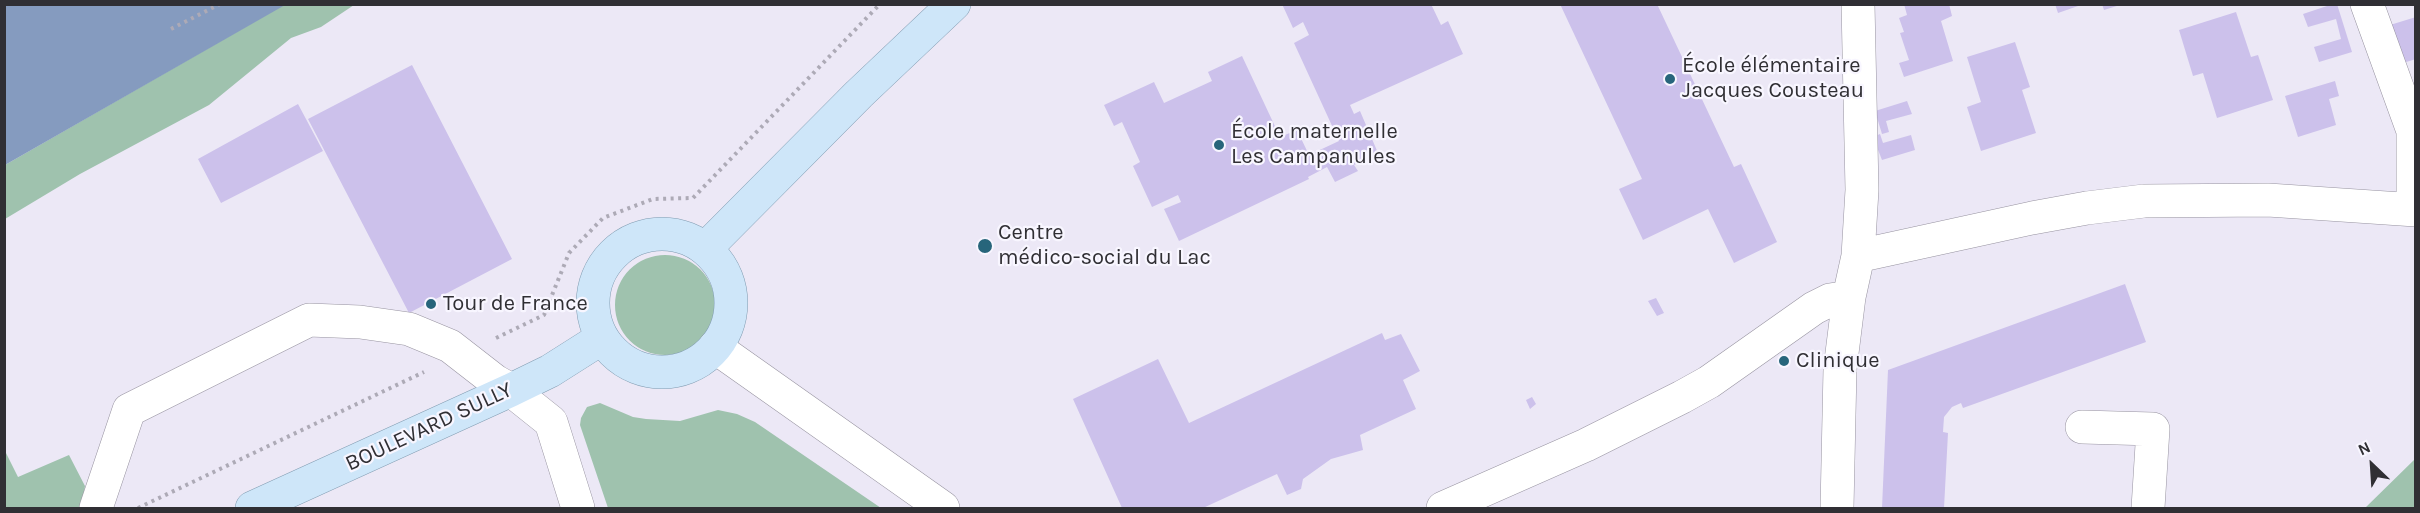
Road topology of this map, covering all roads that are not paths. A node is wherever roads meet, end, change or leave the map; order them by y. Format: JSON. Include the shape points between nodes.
{"nodes":[{"id":1,"x":954,"y":4,"type":"edge"},
{"id":2,"x":1858,"y":4,"type":"edge"},
{"id":3,"x":2367,"y":4,"type":"edge"},
{"id":4,"x":2414,"y":131,"type":"edge"},
{"id":5,"x":2414,"y":210,"type":"edge"},
{"id":6,"x":705,"y":249,"type":"junction"},
{"id":7,"x":1858,"y":256,"type":"junction"},
{"id":8,"x":1850,"y":297,"type":"junction"},
{"id":9,"x":602,"y":338,"type":"junction"},
{"id":10,"x":715,"y":347,"type":"junction"},
{"id":11,"x":511,"y":390,"type":"junction"},
{"id":12,"x":2082,"y":427,"type":"dead end"},
{"id":13,"x":96,"y":508,"type":"edge"},
{"id":14,"x":252,"y":508,"type":"edge"},
{"id":15,"x":578,"y":508,"type":"edge"},
{"id":16,"x":942,"y":508,"type":"edge"},
{"id":17,"x":1443,"y":508,"type":"edge"},
{"id":18,"x":1837,"y":508,"type":"edge"},
{"id":19,"x":2148,"y":508,"type":"edge"}],
"edges":[{"from":1,"to":6,"type":"main road","via":[[859,93]]},
{"from":2,"to":7,"type":"street","via":[[1862,190]]},
{"from":3,"to":4,"type":"street"},
{"from":4,"to":5,"type":"street"},
{"from":5,"to":7,"type":"street","via":[[2268,200],[2144,201],[2032,218]]},
{"from":6,"to":9,"type":"main road","via":[[685,238],[661,234],[637,239],[617,251],[601,269],[593,291],[594,316]]},
{"from":6,"to":10,"type":"main road","via":[[720,265],[729,285],[731,307],[727,328]]},
{"from":7,"to":8,"type":"street"},
{"from":8,"to":17,"type":"street","via":[[1814,308],[1682,397],[1586,445]]},
{"from":8,"to":18,"type":"street","via":[[1840,369]]},
{"from":9,"to":10,"type":"main road","via":[[616,355],[635,367],[656,372],[678,370],[699,362]]},
{"from":9,"to":11,"type":"main road","name":"BOULEVARD SULLY"},
{"from":10,"to":16,"type":"street"},
{"from":11,"to":13,"type":"street","via":[[450,346],[409,329],[309,320],[129,410]]},
{"from":11,"to":14,"type":"main road","name":"BOULEVARD SULLY"},
{"from":11,"to":15,"type":"street","via":[[550,422]]},
{"from":12,"to":19,"type":"street","via":[[2153,429]]}]}
